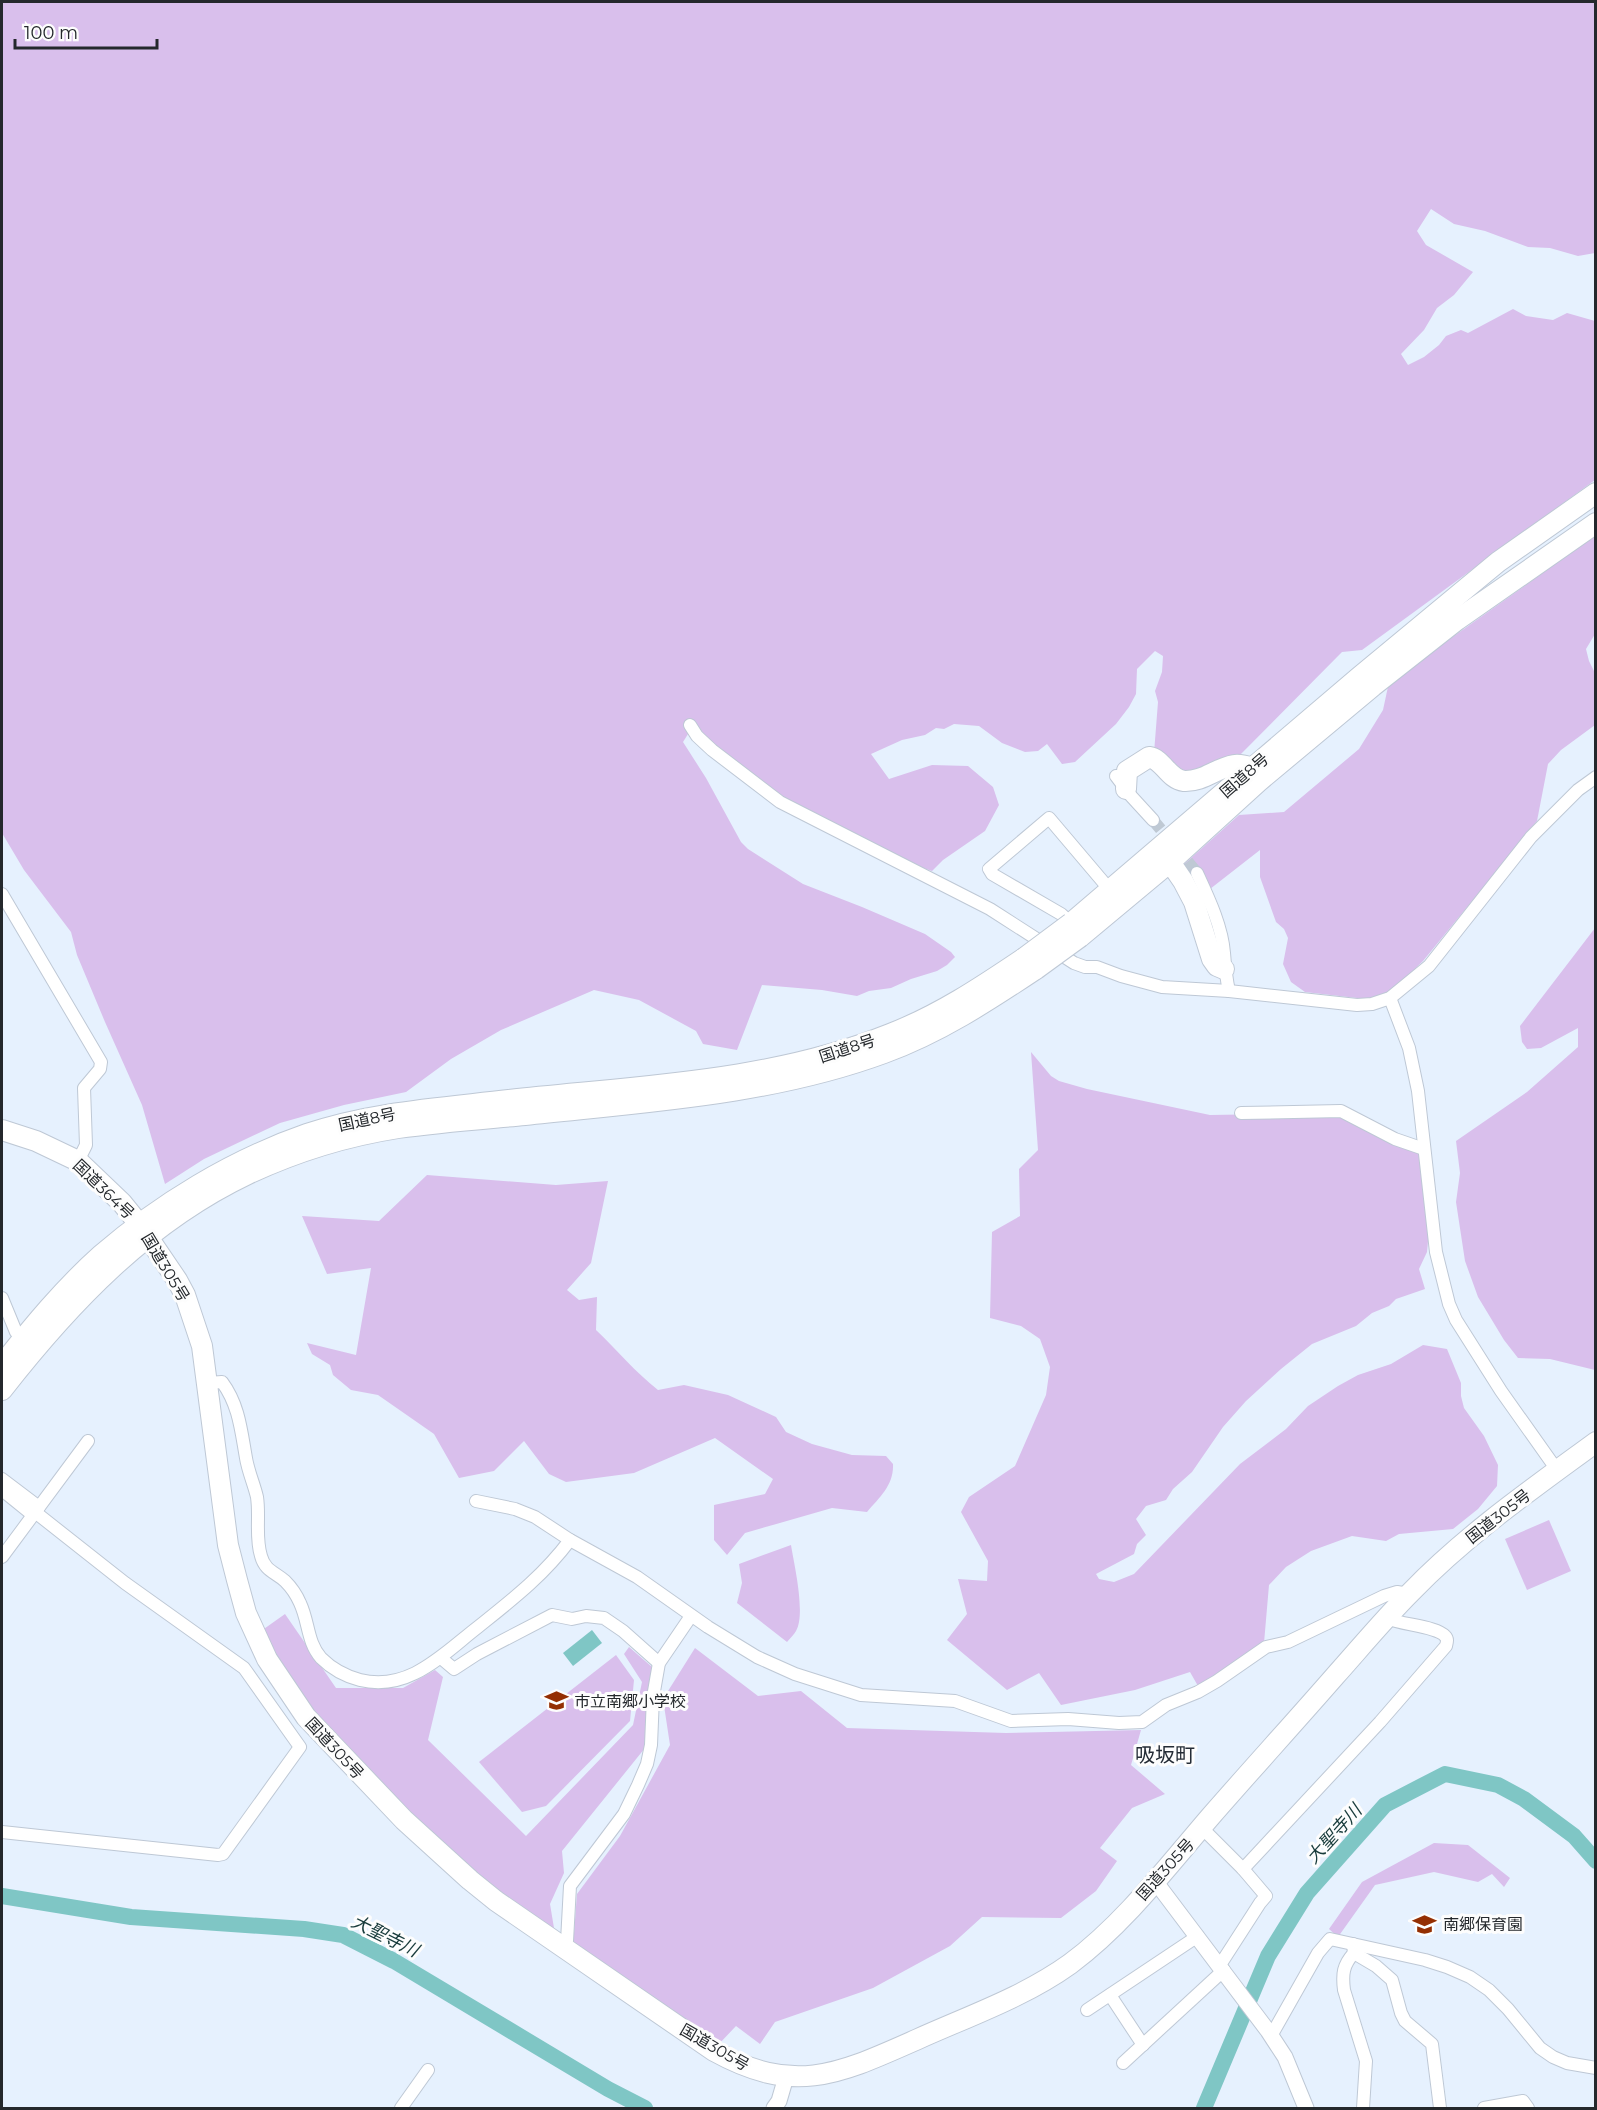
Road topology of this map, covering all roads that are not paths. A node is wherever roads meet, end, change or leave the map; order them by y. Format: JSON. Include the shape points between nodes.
{"nodes":[{"id":1,"x":1596,"y":493,"type":"edge"},
{"id":2,"x":1596,"y":523,"type":"edge"},
{"id":3,"x":690,"y":725,"type":"dead end"},
{"id":4,"x":1253,"y":768,"type":"junction"},
{"id":5,"x":1596,"y":777,"type":"edge"},
{"id":6,"x":1121,"y":782,"type":"joint"},
{"id":7,"x":1153,"y":820,"type":"tunnel mouth"},
{"id":8,"x":1170,"y":862,"type":"junction"},
{"id":9,"x":1197,"y":873,"type":"tunnel mouth"},
{"id":10,"x":1110,"y":890,"type":"junction"},
{"id":11,"x":2,"y":894,"type":"edge"},
{"id":12,"x":1075,"y":930,"type":"junction"},
{"id":13,"x":1224,"y":969,"type":"junction"},
{"id":14,"x":1229,"y":991,"type":"junction"},
{"id":15,"x":1390,"y":998,"type":"junction"},
{"id":16,"x":1241,"y":1113,"type":"dead end"},
{"id":17,"x":2,"y":1130,"type":"edge"},
{"id":18,"x":1424,"y":1149,"type":"junction"},
{"id":19,"x":78,"y":1161,"type":"junction"},
{"id":20,"x":143,"y":1230,"type":"junction"},
{"id":21,"x":2,"y":1298,"type":"edge"},
{"id":22,"x":24,"y":1337,"type":"junction"},
{"id":23,"x":2,"y":1365,"type":"edge"},
{"id":24,"x":208,"y":1383,"type":"junction"},
{"id":25,"x":2,"y":1390,"type":"edge"},
{"id":26,"x":88,"y":1441,"type":"dead end"},
{"id":27,"x":1596,"y":1442,"type":"edge"},
{"id":28,"x":1557,"y":1470,"type":"junction"},
{"id":29,"x":2,"y":1479,"type":"edge"},
{"id":30,"x":2,"y":1490,"type":"edge"},
{"id":31,"x":476,"y":1501,"type":"dead end"},
{"id":32,"x":35,"y":1511,"type":"junction"},
{"id":33,"x":570,"y":1540,"type":"junction"},
{"id":34,"x":2,"y":1557,"type":"edge"},
{"id":35,"x":1409,"y":1594,"type":"junction"},
{"id":36,"x":691,"y":1616,"type":"junction"},
{"id":37,"x":1387,"y":1618,"type":"junction"},
{"id":38,"x":441,"y":1658,"type":"junction"},
{"id":39,"x":659,"y":1664,"type":"junction"},
{"id":40,"x":1201,"y":1827,"type":"junction"},
{"id":41,"x":2,"y":1832,"type":"edge"},
{"id":42,"x":1243,"y":1869,"type":"junction"},
{"id":43,"x":1155,"y":1881,"type":"junction"},
{"id":44,"x":1198,"y":1936,"type":"junction"},
{"id":45,"x":560,"y":1945,"type":"junction"},
{"id":46,"x":1354,"y":1949,"type":"junction"},
{"id":47,"x":1222,"y":1967,"type":"junction"},
{"id":48,"x":1110,"y":1995,"type":"junction"},
{"id":49,"x":1087,"y":2010,"type":"dead end"},
{"id":50,"x":1272,"y":2036,"type":"junction"},
{"id":51,"x":1143,"y":2045,"type":"junction"},
{"id":52,"x":1123,"y":2063,"type":"dead end"},
{"id":53,"x":1596,"y":2068,"type":"edge"},
{"id":54,"x":428,"y":2070,"type":"dead end"},
{"id":55,"x":786,"y":2077,"type":"junction"},
{"id":56,"x":401,"y":2109,"type":"edge"},
{"id":57,"x":774,"y":2109,"type":"edge"},
{"id":58,"x":1306,"y":2109,"type":"edge"},
{"id":59,"x":1363,"y":2109,"type":"edge"},
{"id":60,"x":1440,"y":2109,"type":"edge"},
{"id":61,"x":1484,"y":2109,"type":"edge"},
{"id":62,"x":1528,"y":2109,"type":"edge"}],
"edges":[{"from":1,"to":4,"type":"highway","name":"国道8号","via":[[1498,562]]},
{"from":2,"to":8,"type":"highway","name":"国道8号","via":[[1457,620],[1373,686]]},
{"from":3,"to":14,"type":"street","via":[[712,750],[780,802],[990,909],[1074,963],[1097,966],[1162,987]]},
{"from":4,"to":6,"type":"highway","via":[[1236,764],[1185,781],[1172,776],[1155,758],[1149,757],[1127,771]]},
{"from":4,"to":10,"type":"highway","name":"国道8号"},
{"from":5,"to":15,"type":"street","via":[[1531,837],[1429,966]]},
{"from":6,"to":7,"type":"street"},
{"from":8,"to":12,"type":"highway","name":"国道8号"},
{"from":8,"to":13,"type":"highway","via":[[1194,902],[1212,959]]},
{"from":9,"to":13,"type":"street","via":[[1216,919]]},
{"from":10,"to":12,"type":"highway","name":"国道8号"},
{"from":10,"to":12,"type":"street","via":[[1049,818],[989,868],[992,874],[1061,914]]},
{"from":11,"to":19,"type":"street","via":[[101,1062],[84,1088],[86,1145]]},
{"from":12,"to":20,"type":"highway","name":"国道8号","bridge":true,"via":[[970,1012],[886,1052],[835,1069],[687,1097],[396,1128],[353,1137],[310,1149],[249,1174]]},
{"from":13,"to":14,"type":"street"},
{"from":14,"to":15,"type":"street","via":[[1357,1005]]},
{"from":15,"to":18,"type":"street","via":[[1409,1047],[1419,1091]]},
{"from":16,"to":18,"type":"street","via":[[1341,1111]]},
{"from":17,"to":19,"type":"highway","name":"国道364号"},
{"from":18,"to":28,"type":"street","via":[[1436,1252],[1449,1304],[1501,1391]]},
{"from":19,"to":20,"type":"highway","name":"国道364号","via":[[122,1203]]},
{"from":20,"to":22,"type":"highway","name":"国道8号","via":[[99,1257]]},
{"from":20,"to":24,"type":"highway","name":"国道305号","via":[[185,1295],[202,1346]]},
{"from":20,"to":25,"type":"highway","name":"国道8号","via":[[31,1352]]},
{"from":21,"to":22,"type":"street","via":[[16,1332]]},
{"from":22,"to":23,"type":"highway","name":"国道8号"},
{"from":24,"to":38,"type":"street","via":[[222,1382],[237,1408],[257,1498],[261,1556],[267,1570],[284,1581],[297,1597],[308,1635],[322,1659],[346,1676],[385,1682],[418,1673]]},
{"from":24,"to":45,"type":"highway","name":"国道305号","via":[[230,1554],[246,1612],[278,1677],[322,1736],[437,1851],[496,1901]]},
{"from":26,"to":32,"type":"street"},
{"from":27,"to":28,"type":"highway","name":"国道305号"},
{"from":28,"to":35,"type":"highway","name":"国道305号","via":[[1464,1543]]},
{"from":29,"to":32,"type":"street"},
{"from":30,"to":32,"type":"street"},
{"from":31,"to":33,"type":"street","via":[[535,1517]]},
{"from":32,"to":34,"type":"street"},
{"from":32,"to":41,"type":"street","via":[[244,1668],[300,1747],[223,1854]]},
{"from":33,"to":36,"type":"street","via":[[637,1577]]},
{"from":33,"to":38,"type":"street","via":[[533,1583]]},
{"from":35,"to":36,"type":"street","via":[[1384,1596],[1288,1642],[1266,1647],[1217,1681],[1166,1705],[1142,1722],[1119,1723],[1068,1719],[1011,1721],[955,1701],[861,1695],[795,1674],[758,1657]]},
{"from":35,"to":37,"type":"highway","name":"国道305号"},
{"from":36,"to":39,"type":"street"},
{"from":37,"to":40,"type":"highway","name":"国道305号"},
{"from":37,"to":42,"type":"street","via":[[1434,1630],[1444,1635],[1446,1646]]},
{"from":38,"to":39,"type":"street","via":[[454,1669],[552,1615],[604,1618]]},
{"from":39,"to":45,"type":"street","via":[[647,1764],[624,1814],[570,1886],[569,1933],[567,1941]]},
{"from":40,"to":42,"type":"street"},
{"from":40,"to":43,"type":"highway","name":"国道305号"},
{"from":42,"to":47,"type":"street","via":[[1266,1896]]},
{"from":43,"to":44,"type":"street"},
{"from":43,"to":55,"type":"highway","name":"国道305号","via":[[1087,1950],[1026,1991],[854,2067],[806,2078]]},
{"from":44,"to":47,"type":"street"},
{"from":44,"to":48,"type":"street"},
{"from":45,"to":55,"type":"highway","name":"国道305号","via":[[714,2050],[752,2070]]},
{"from":46,"to":50,"type":"street","via":[[1330,1939],[1318,1953]]},
{"from":46,"to":53,"type":"street","via":[[1447,1967],[1470,1977],[1508,2009],[1540,2048],[1567,2063]]},
{"from":46,"to":59,"type":"street","via":[[1343,1978],[1366,2061]]},
{"from":46,"to":60,"type":"street","via":[[1392,1980],[1405,2021],[1431,2044]]},
{"from":47,"to":50,"type":"street"},
{"from":47,"to":51,"type":"street"},
{"from":48,"to":49,"type":"street"},
{"from":48,"to":51,"type":"street"},
{"from":50,"to":58,"type":"street"},
{"from":51,"to":52,"type":"street"},
{"from":54,"to":56,"type":"street"},
{"from":55,"to":57,"type":"street"},
{"from":61,"to":62,"type":"street","via":[[1523,2101]]}]}
